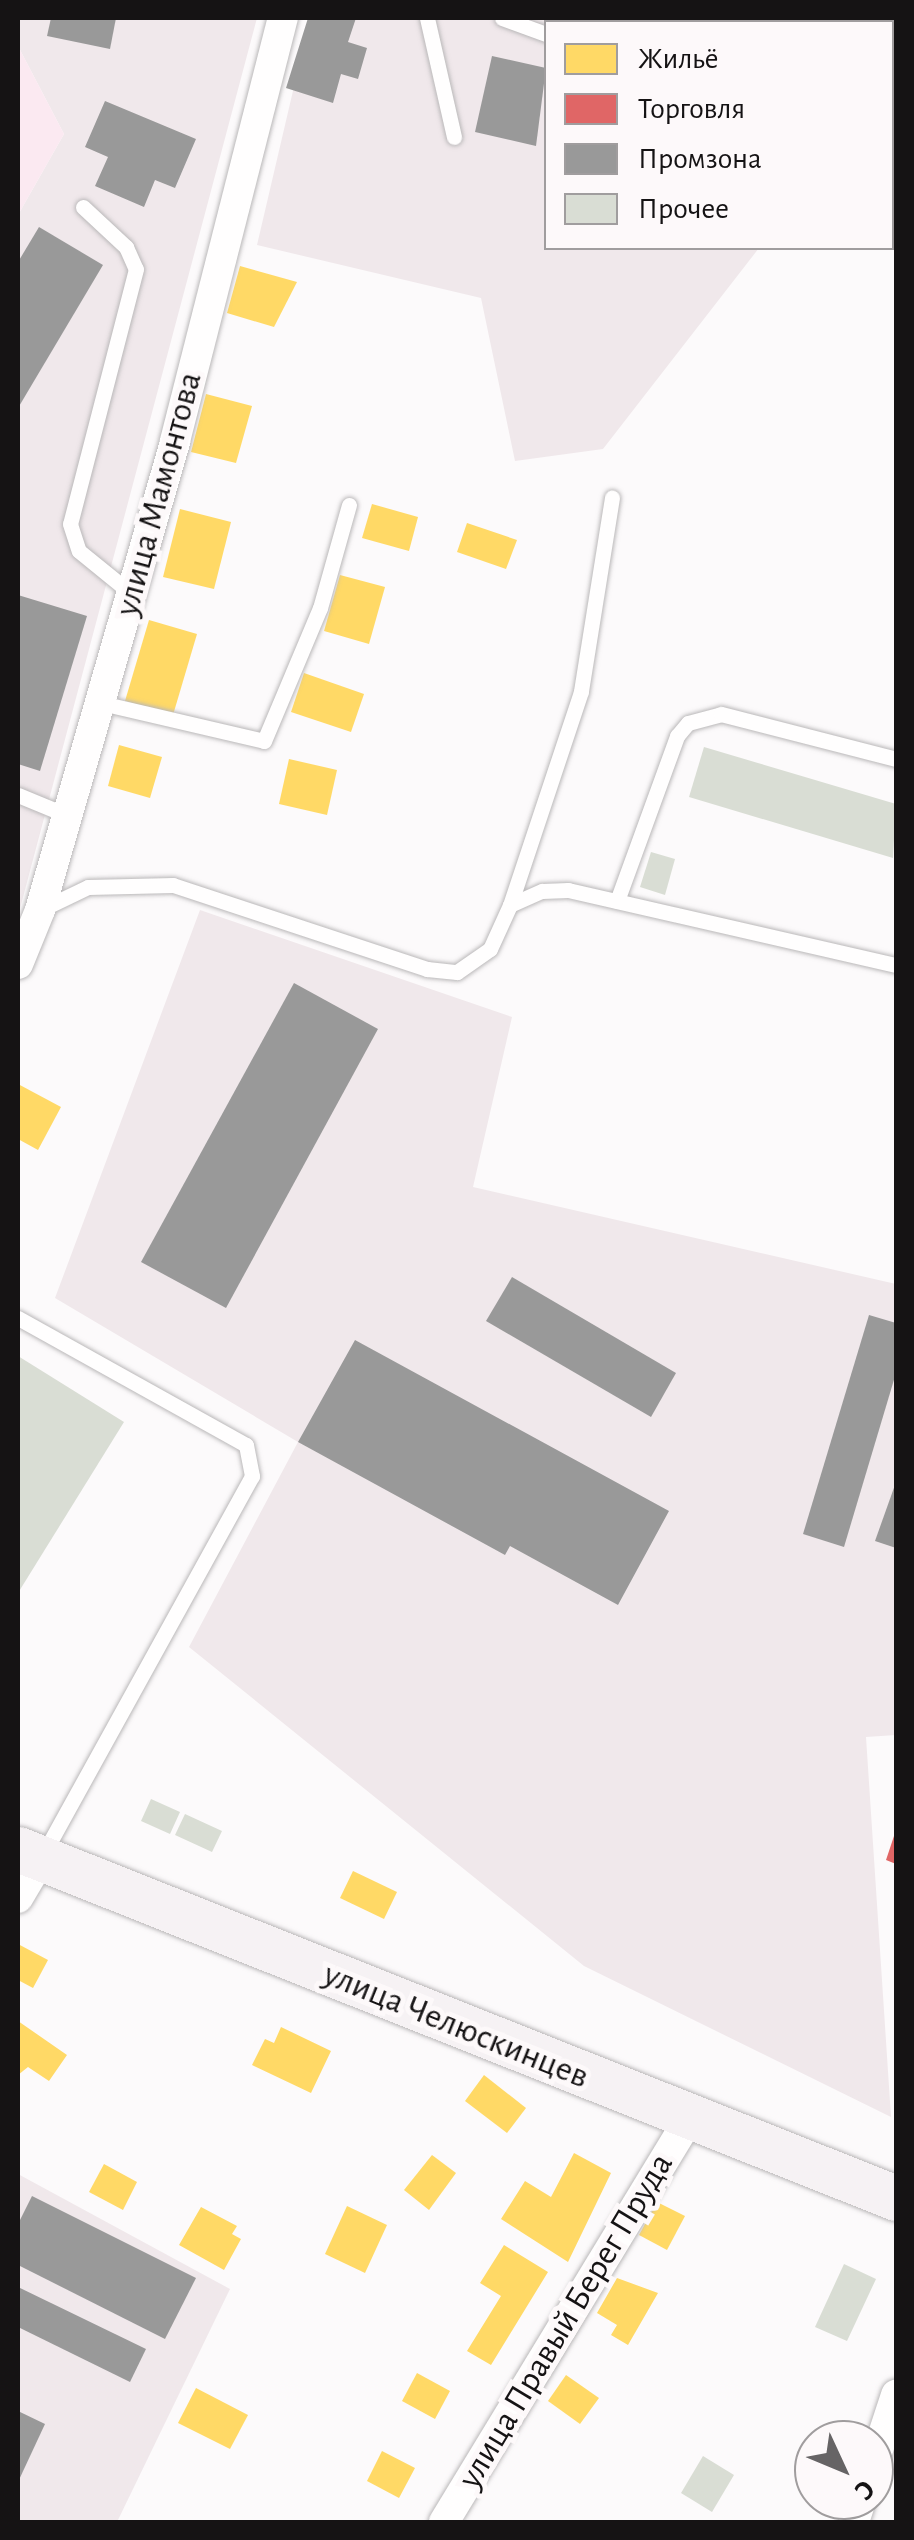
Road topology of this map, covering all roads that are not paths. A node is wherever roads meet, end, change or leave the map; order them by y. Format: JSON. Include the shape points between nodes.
{"nodes":[{"id":1,"x":283,"y":18,"type":"edge"},
{"id":2,"x":428,"y":18,"type":"edge"},
{"id":3,"x":502,"y":18,"type":"edge"},
{"id":4,"x":544,"y":33,"type":"edge"},
{"id":5,"x":454,"y":137,"type":"dead end"},
{"id":6,"x":82,"y":207,"type":"dead end"},
{"id":7,"x":612,"y":496,"type":"dead end"},
{"id":8,"x":350,"y":506,"type":"dead end"},
{"id":9,"x":132,"y":594,"type":"junction"},
{"id":10,"x":101,"y":703,"type":"junction"},
{"id":11,"x":896,"y":759,"type":"edge"},
{"id":12,"x":18,"y":795,"type":"edge"},
{"id":13,"x":68,"y":816,"type":"junction"},
{"id":14,"x":617,"y":902,"type":"junction"},
{"id":15,"x":510,"y":905,"type":"junction"},
{"id":16,"x":40,"y":910,"type":"junction"},
{"id":17,"x":18,"y":964,"type":"edge"},
{"id":18,"x":896,"y":965,"type":"edge"},
{"id":19,"x":18,"y":1318,"type":"edge"},
{"id":20,"x":29,"y":1854,"type":"edge"},
{"id":21,"x":18,"y":1898,"type":"edge"},
{"id":22,"x":689,"y":2120,"type":"junction"},
{"id":23,"x":896,"y":2198,"type":"edge"},
{"id":24,"x":896,"y":2395,"type":"edge"},
{"id":25,"x":888,"y":2420,"type":"edge"},
{"id":26,"x":444,"y":2522,"type":"edge"}],
"edges":[{"from":1,"to":9,"type":"street","name":"улица Мамонтова"},
{"from":2,"to":5,"type":"lane"},
{"from":3,"to":4,"type":"lane"},
{"from":6,"to":9,"type":"lane","via":[[126,247],[136,269],[70,524],[79,551]]},
{"from":7,"to":15,"type":"lane","via":[[581,691]]},
{"from":8,"to":10,"type":"lane","via":[[320,608],[264,741]]},
{"from":9,"to":10,"type":"street","name":"улица Мамонтова"},
{"from":10,"to":13,"type":"street","name":"улица Мамонтова"},
{"from":11,"to":14,"type":"lane","via":[[720,714],[688,723]]},
{"from":12,"to":13,"type":"lane"},
{"from":13,"to":16,"type":"street","name":"улица Мамонтова"},
{"from":14,"to":15,"type":"lane","via":[[568,890],[542,891]]},
{"from":14,"to":18,"type":"lane"},
{"from":15,"to":16,"type":"lane","via":[[490,949],[457,972],[427,969],[173,886],[88,887]]},
{"from":16,"to":17,"type":"street","name":"улица Мамонтова"},
{"from":19,"to":20,"type":"lane","via":[[246,1445],[252,1476]]},
{"from":20,"to":21,"type":"street"},
{"from":20,"to":22,"type":"main road","name":"улица Челюскинцев"},
{"from":22,"to":23,"type":"main road","name":"улица Челюскинцев"},
{"from":22,"to":26,"type":"street","name":"улица Правый Берег Пруда"},
{"from":24,"to":25,"type":"street"}]}
